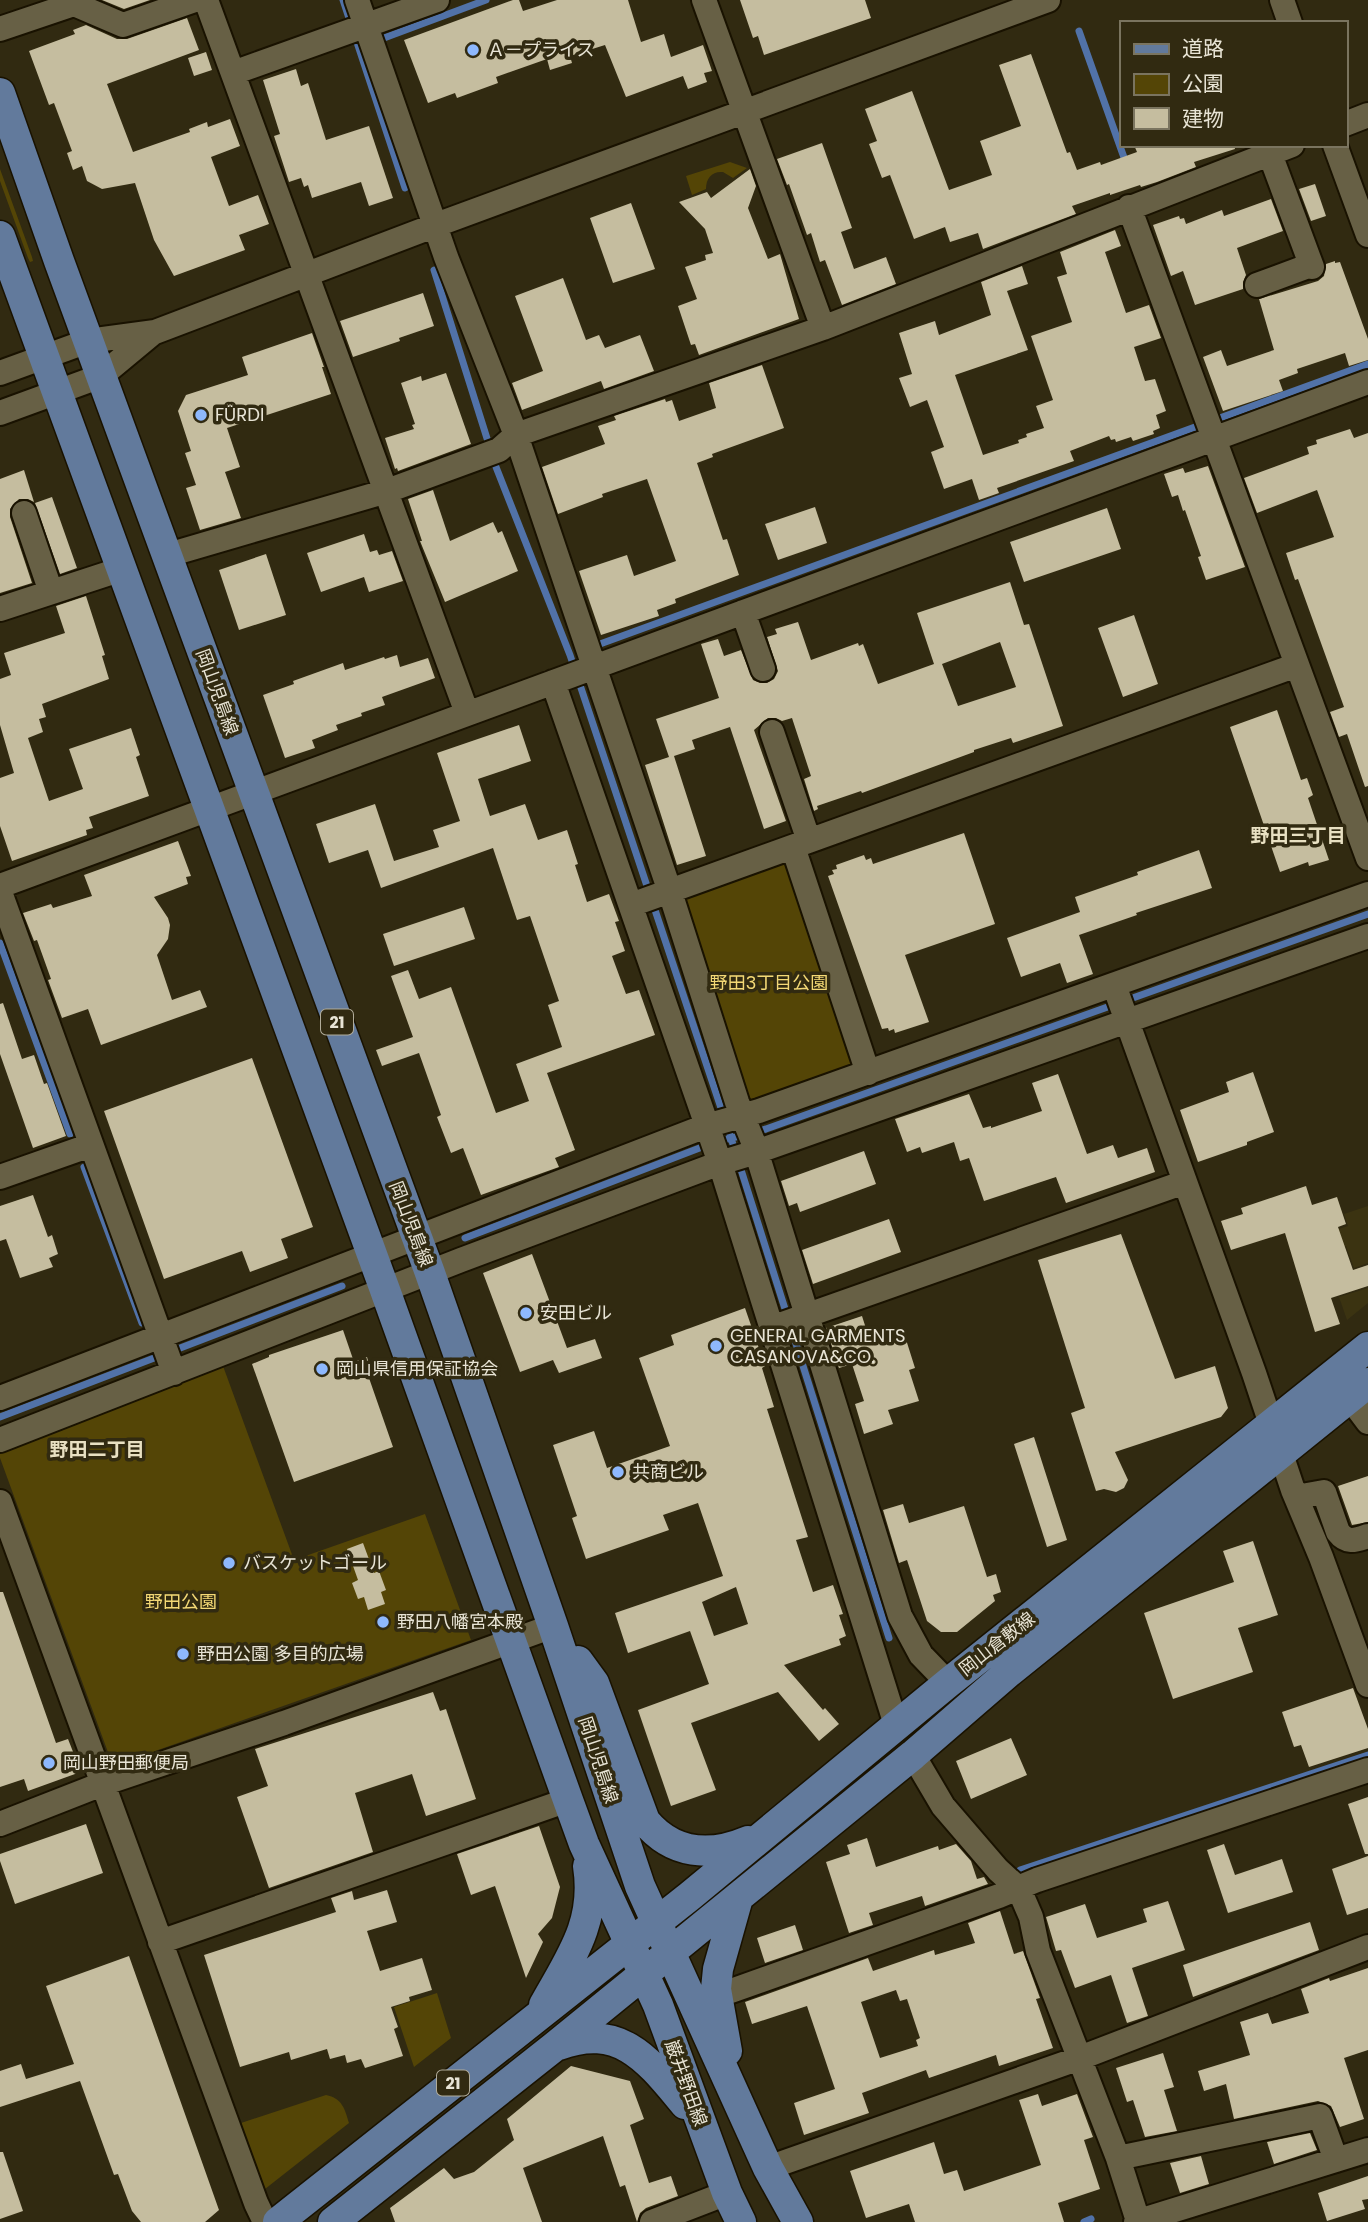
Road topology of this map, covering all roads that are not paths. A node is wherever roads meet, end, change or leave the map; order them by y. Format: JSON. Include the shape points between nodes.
{"nodes":[{"id":1,"x":195,"y":0,"type":"edge"},
{"id":2,"x":206,"y":0,"type":"edge"},
{"id":3,"x":357,"y":0,"type":"edge"},
{"id":4,"x":437,"y":0,"type":"edge"},
{"id":5,"x":704,"y":0,"type":"edge"},
{"id":6,"x":1048,"y":0,"type":"edge"},
{"id":7,"x":1282,"y":0,"type":"edge"},
{"id":8,"x":1289,"y":21,"type":"edge"},
{"id":9,"x":0,"y":29,"type":"edge"},
{"id":10,"x":364,"y":34,"type":"junction"},
{"id":11,"x":233,"y":73,"type":"junction"},
{"id":12,"x":0,"y":93,"type":"edge"},
{"id":13,"x":745,"y":112,"type":"junction"},
{"id":14,"x":1368,"y":115,"type":"edge"},
{"id":15,"x":1347,"y":123,"type":"edge"},
{"id":16,"x":1336,"y":147,"type":"edge"},
{"id":17,"x":1281,"y":149,"type":"edge"},
{"id":18,"x":1137,"y":204,"type":"junction"},
{"id":19,"x":436,"y":225,"type":"junction"},
{"id":20,"x":1368,"y":235,"type":"edge"},
{"id":21,"x":0,"y":236,"type":"edge"},
{"id":22,"x":306,"y":275,"type":"junction"},
{"id":23,"x":1257,"y":285,"type":"dead end"},
{"id":24,"x":823,"y":328,"type":"junction"},
{"id":25,"x":155,"y":332,"type":"junction"},
{"id":26,"x":88,"y":341,"type":"junction"},
{"id":27,"x":45,"y":357,"type":"junction"},
{"id":28,"x":0,"y":373,"type":"edge"},
{"id":29,"x":102,"y":376,"type":"junction"},
{"id":30,"x":1368,"y":382,"type":"edge"},
{"id":31,"x":58,"y":392,"type":"junction"},
{"id":32,"x":0,"y":413,"type":"edge"},
{"id":33,"x":1211,"y":429,"type":"junction"},
{"id":34,"x":500,"y":447,"type":"junction"},
{"id":35,"x":387,"y":491,"type":"junction"},
{"id":36,"x":24,"y":513,"type":"dead end"},
{"id":37,"x":169,"y":555,"type":"junction"},
{"id":38,"x":122,"y":569,"type":"junction"},
{"id":39,"x":51,"y":592,"type":"junction"},
{"id":40,"x":0,"y":609,"type":"edge"},
{"id":41,"x":743,"y":612,"type":"junction"},
{"id":42,"x":1297,"y":664,"type":"junction"},
{"id":43,"x":763,"y":670,"type":"dead end"},
{"id":44,"x":575,"y":674,"type":"junction"},
{"id":45,"x":467,"y":713,"type":"junction"},
{"id":46,"x":772,"y":732,"type":"dead end"},
{"id":47,"x":253,"y":793,"type":"junction"},
{"id":48,"x":210,"y":810,"type":"junction"},
{"id":49,"x":801,"y":844,"type":"junction"},
{"id":50,"x":1368,"y":858,"type":"edge"},
{"id":51,"x":0,"y":887,"type":"edge"},
{"id":52,"x":0,"y":892,"type":"edge"},
{"id":53,"x":1368,"y":894,"type":"edge"},
{"id":54,"x":652,"y":898,"type":"junction"},
{"id":55,"x":1368,"y":936,"type":"edge"},
{"id":56,"x":1120,"y":1003,"type":"junction"},
{"id":57,"x":868,"y":1073,"type":"junction"},
{"id":58,"x":731,"y":1139,"type":"junction"},
{"id":59,"x":90,"y":1145,"type":"junction"},
{"id":60,"x":0,"y":1177,"type":"edge"},
{"id":61,"x":1185,"y":1182,"type":"junction"},
{"id":62,"x":415,"y":1237,"type":"junction"},
{"id":63,"x":372,"y":1254,"type":"junction"},
{"id":64,"x":430,"y":1273,"type":"junction"},
{"id":65,"x":386,"y":1290,"type":"junction"},
{"id":66,"x":789,"y":1322,"type":"junction"},
{"id":67,"x":1368,"y":1347,"type":"edge"},
{"id":68,"x":167,"y":1354,"type":"junction"},
{"id":69,"x":1359,"y":1390,"type":"edge"},
{"id":70,"x":0,"y":1398,"type":"edge"},
{"id":71,"x":1368,"y":1422,"type":"edge"},
{"id":72,"x":0,"y":1440,"type":"edge"},
{"id":73,"x":1276,"y":1440,"type":"junction"},
{"id":74,"x":1296,"y":1497,"type":"junction"},
{"id":75,"x":0,"y":1502,"type":"edge"},
{"id":76,"x":1368,"y":1536,"type":"edge"},
{"id":77,"x":553,"y":1626,"type":"junction"},
{"id":78,"x":511,"y":1641,"type":"junction"},
{"id":79,"x":948,"y":1683,"type":"junction"},
{"id":80,"x":1368,"y":1685,"type":"edge"},
{"id":81,"x":896,"y":1725,"type":"junction"},
{"id":82,"x":913,"y":1755,"type":"junction"},
{"id":83,"x":1368,"y":1770,"type":"edge"},
{"id":84,"x":102,"y":1784,"type":"junction"},
{"id":85,"x":568,"y":1800,"type":"junction"},
{"id":86,"x":0,"y":1824,"type":"edge"},
{"id":87,"x":764,"y":1834,"type":"junction"},
{"id":88,"x":584,"y":1844,"type":"junction"},
{"id":89,"x":1019,"y":1889,"type":"junction"},
{"id":90,"x":738,"y":1898,"type":"junction"},
{"id":91,"x":656,"y":1923,"type":"junction"},
{"id":92,"x":160,"y":1942,"type":"junction"},
{"id":93,"x":629,"y":1944,"type":"junction"},
{"id":94,"x":1368,"y":1947,"type":"edge"},
{"id":95,"x":669,"y":1952,"type":"junction"},
{"id":96,"x":643,"y":1973,"type":"junction"},
{"id":97,"x":731,"y":1991,"type":"dead end"},
{"id":98,"x":538,"y":2015,"type":"junction"},
{"id":99,"x":554,"y":2047,"type":"junction"},
{"id":100,"x":1080,"y":2058,"type":"junction"},
{"id":101,"x":738,"y":2102,"type":"junction"},
{"id":102,"x":699,"y":2120,"type":"junction"},
{"id":103,"x":1368,"y":2150,"type":"edge"},
{"id":104,"x":1118,"y":2158,"type":"junction"},
{"id":105,"x":1336,"y":2160,"type":"junction"},
{"id":106,"x":768,"y":2168,"type":"junction"},
{"id":107,"x":727,"y":2193,"type":"junction"},
{"id":108,"x":265,"y":2222,"type":"edge"},
{"id":109,"x":278,"y":2222,"type":"edge"},
{"id":110,"x":333,"y":2222,"type":"edge"},
{"id":111,"x":652,"y":2222,"type":"edge"},
{"id":112,"x":741,"y":2222,"type":"edge"},
{"id":113,"x":798,"y":2222,"type":"edge"},
{"id":114,"x":1137,"y":2222,"type":"edge"}],
"edges":[{"from":1,"to":9,"type":"street","via":[[123,25],[74,4]]},
{"from":2,"to":11,"type":"street"},
{"from":3,"to":10,"type":"street"},
{"from":4,"to":10,"type":"street"},
{"from":5,"to":13,"type":"street"},
{"from":6,"to":13,"type":"street"},
{"from":7,"to":8,"type":"street"},
{"from":10,"to":11,"type":"street"},
{"from":10,"to":19,"type":"street"},
{"from":11,"to":22,"type":"street"},
{"from":12,"to":26,"type":"main road","name":"岡山児島線","number":"21"},
{"from":13,"to":19,"type":"street"},
{"from":13,"to":24,"type":"street"},
{"from":14,"to":15,"type":"street"},
{"from":16,"to":20,"type":"street"},
{"from":17,"to":18,"type":"street"},
{"from":17,"to":23,"type":"street","via":[[1312,266]]},
{"from":18,"to":24,"type":"street"},
{"from":18,"to":33,"type":"street"},
{"from":19,"to":22,"type":"street"},
{"from":19,"to":34,"type":"street"},
{"from":21,"to":27,"type":"main road"},
{"from":22,"to":25,"type":"street"},
{"from":22,"to":35,"type":"street"},
{"from":24,"to":34,"type":"street"},
{"from":25,"to":26,"type":"street"},
{"from":25,"to":29,"type":"street"},
{"from":26,"to":27,"type":"street"},
{"from":26,"to":29,"type":"main road","name":"岡山児島線","number":"21"},
{"from":27,"to":28,"type":"street"},
{"from":27,"to":31,"type":"main road"},
{"from":29,"to":31,"type":"street"},
{"from":29,"to":37,"type":"main road","name":"岡山児島線","number":"21"},
{"from":30,"to":33,"type":"street"},
{"from":31,"to":32,"type":"street"},
{"from":31,"to":38,"type":"main road"},
{"from":33,"to":41,"type":"street"},
{"from":33,"to":42,"type":"street"},
{"from":34,"to":35,"type":"street"},
{"from":34,"to":44,"type":"street"},
{"from":35,"to":37,"type":"street"},
{"from":35,"to":45,"type":"street"},
{"from":36,"to":39,"type":"street"},
{"from":37,"to":47,"type":"main road","name":"岡山児島線","number":"21"},
{"from":38,"to":39,"type":"street"},
{"from":38,"to":48,"type":"main road"},
{"from":39,"to":40,"type":"street"},
{"from":41,"to":43,"type":"street"},
{"from":41,"to":44,"type":"street"},
{"from":42,"to":49,"type":"street"},
{"from":42,"to":50,"type":"street"},
{"from":44,"to":45,"type":"street"},
{"from":44,"to":54,"type":"street"},
{"from":44,"to":54,"type":"street"},
{"from":45,"to":47,"type":"street"},
{"from":46,"to":49,"type":"street"},
{"from":47,"to":48,"type":"street"},
{"from":47,"to":62,"type":"main road","name":"岡山児島線","number":"21"},
{"from":48,"to":51,"type":"street"},
{"from":48,"to":63,"type":"main road"},
{"from":49,"to":54,"type":"street"},
{"from":49,"to":57,"type":"street"},
{"from":52,"to":59,"type":"street"},
{"from":53,"to":56,"type":"street"},
{"from":54,"to":58,"type":"street"},
{"from":54,"to":58,"type":"street","via":[[737,1102]]},
{"from":55,"to":56,"type":"street"},
{"from":56,"to":57,"type":"street"},
{"from":56,"to":58,"type":"street"},
{"from":56,"to":61,"type":"street"},
{"from":57,"to":58,"type":"street"},
{"from":58,"to":62,"type":"street"},
{"from":58,"to":64,"type":"street"},
{"from":58,"to":66,"type":"street"},
{"from":58,"to":66,"type":"street"},
{"from":59,"to":60,"type":"street"},
{"from":59,"to":68,"type":"street"},
{"from":61,"to":66,"type":"street"},
{"from":61,"to":73,"type":"street"},
{"from":62,"to":63,"type":"street"},
{"from":62,"to":64,"type":"main road","name":"岡山児島線","number":"21"},
{"from":63,"to":65,"type":"main road"},
{"from":63,"to":68,"type":"street"},
{"from":64,"to":65,"type":"street"},
{"from":64,"to":77,"type":"main road","name":"岡山児島線","number":"21"},
{"from":65,"to":68,"type":"street"},
{"from":65,"to":78,"type":"main road"},
{"from":66,"to":79,"type":"street","via":[[900,1616],[921,1655]]},
{"from":66,"to":81,"type":"street"},
{"from":67,"to":73,"type":"main road","name":"岡山倉敷線"},
{"from":68,"to":70,"type":"street"},
{"from":68,"to":72,"type":"street"},
{"from":69,"to":71,"type":"street"},
{"from":69,"to":73,"type":"main road","name":"岡山倉敷線"},
{"from":73,"to":74,"type":"street"},
{"from":73,"to":79,"type":"main road","name":"岡山倉敷線"},
{"from":73,"to":82,"type":"main road","name":"岡山倉敷線"},
{"from":74,"to":76,"type":"street","via":[[1324,1492],[1342,1537],[1355,1541]]},
{"from":74,"to":80,"type":"street"},
{"from":75,"to":84,"type":"street"},
{"from":77,"to":78,"type":"street"},
{"from":77,"to":87,"type":"main road","via":[[594,1682],[645,1821],[655,1833],[671,1844],[706,1852],[727,1850]]},
{"from":77,"to":91,"type":"main road","name":"岡山児島線","number":"21"},
{"from":78,"to":84,"type":"street"},
{"from":78,"to":85,"type":"main road"},
{"from":79,"to":81,"type":"main road","name":"岡山倉敷線"},
{"from":81,"to":87,"type":"main road","name":"岡山倉敷線"},
{"from":82,"to":89,"type":"street","via":[[943,1806]]},
{"from":82,"to":90,"type":"main road","name":"岡山倉敷線"},
{"from":83,"to":89,"type":"street"},
{"from":84,"to":86,"type":"street"},
{"from":84,"to":92,"type":"street"},
{"from":85,"to":88,"type":"main road"},
{"from":85,"to":92,"type":"street"},
{"from":87,"to":91,"type":"main road","name":"岡山倉敷線"},
{"from":88,"to":93,"type":"main road"},
{"from":88,"to":98,"type":"main road","via":[[589,1884],[585,1928]]},
{"from":89,"to":97,"type":"street"},
{"from":89,"to":100,"type":"street"},
{"from":90,"to":95,"type":"main road","name":"岡山倉敷線"},
{"from":90,"to":101,"type":"main road","via":[[716,1989]]},
{"from":91,"to":93,"type":"main road","name":"岡山倉敷線"},
{"from":91,"to":95,"type":"main road","name":"岡山児島線","number":"21"},
{"from":92,"to":108,"type":"street"},
{"from":93,"to":96,"type":"main road","name":"巌井野田線"},
{"from":93,"to":98,"type":"main road","number":"21"},
{"from":94,"to":100,"type":"street"},
{"from":95,"to":96,"type":"main road","number":"21"},
{"from":95,"to":101,"type":"main road","name":"巌井野田線"},
{"from":96,"to":99,"type":"main road","number":"21"},
{"from":96,"to":102,"type":"main road","name":"巌井野田線"},
{"from":98,"to":109,"type":"main road","number":"21"},
{"from":99,"to":102,"type":"main road","via":[[587,2037],[620,2043],[641,2054]]},
{"from":99,"to":110,"type":"main road","number":"21"},
{"from":100,"to":104,"type":"street"},
{"from":100,"to":106,"type":"street"},
{"from":101,"to":106,"type":"main road","name":"巌井野田線"},
{"from":102,"to":107,"type":"main road","name":"巌井野田線"},
{"from":103,"to":105,"type":"street"},
{"from":104,"to":105,"type":"street","via":[[1320,2116]]},
{"from":104,"to":114,"type":"street"},
{"from":105,"to":114,"type":"street"},
{"from":106,"to":113,"type":"main road","name":"巌井野田線"},
{"from":107,"to":111,"type":"street"},
{"from":107,"to":112,"type":"main road","name":"巌井野田線"}]}
